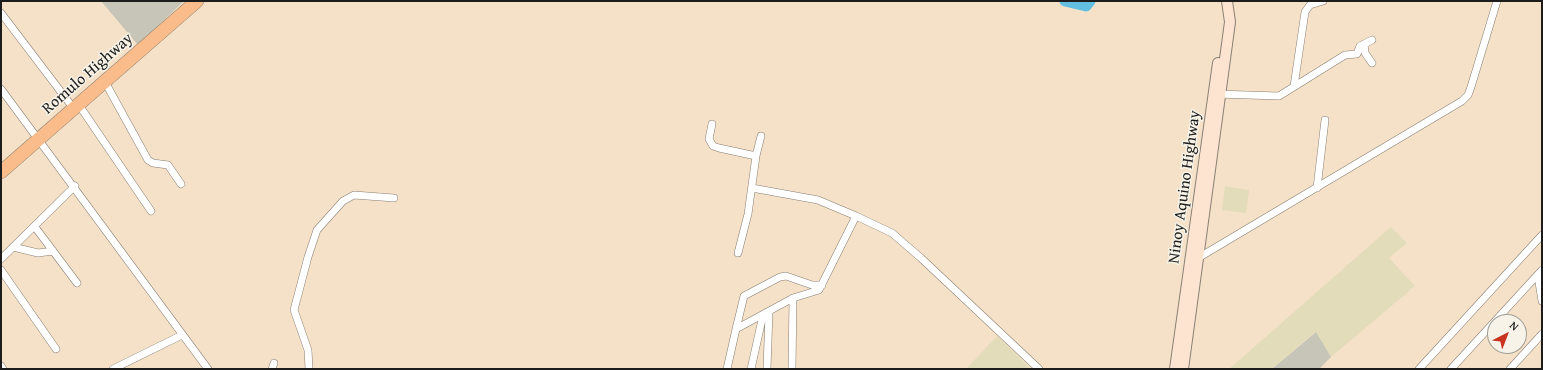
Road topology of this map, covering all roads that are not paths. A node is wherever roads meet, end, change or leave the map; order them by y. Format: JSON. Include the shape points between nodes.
{"nodes":[{"id":1,"x":196,"y":1,"type":"edge"},
{"id":2,"x":1497,"y":1,"type":"edge"},
{"id":3,"x":1320,"y":2,"type":"edge"},
{"id":4,"x":1227,"y":4,"type":"edge"},
{"id":5,"x":1,"y":13,"type":"edge"},
{"id":6,"x":1372,"y":40,"type":"dead end"},
{"id":7,"x":1364,"y":44,"type":"junction"},
{"id":8,"x":1372,"y":63,"type":"dead end"},
{"id":9,"x":104,"y":82,"type":"junction"},
{"id":10,"x":1294,"y":86,"type":"junction"},
{"id":11,"x":2,"y":91,"type":"edge"},
{"id":12,"x":1217,"y":94,"type":"junction"},
{"id":13,"x":77,"y":107,"type":"junction"},
{"id":14,"x":1325,"y":120,"type":"dead end"},
{"id":15,"x":712,"y":124,"type":"dead end"},
{"id":16,"x":761,"y":136,"type":"dead end"},
{"id":17,"x":39,"y":139,"type":"junction"},
{"id":18,"x":756,"y":156,"type":"junction"},
{"id":19,"x":1,"y":172,"type":"edge"},
{"id":20,"x":181,"y":184,"type":"dead end"},
{"id":21,"x":75,"y":186,"type":"junction"},
{"id":22,"x":752,"y":188,"type":"junction"},
{"id":23,"x":1317,"y":188,"type":"junction"},
{"id":24,"x":394,"y":198,"type":"dead end"},
{"id":25,"x":151,"y":210,"type":"dead end"},
{"id":26,"x":856,"y":216,"type":"junction"},
{"id":27,"x":35,"y":227,"type":"junction"},
{"id":28,"x":1198,"y":228,"type":"junction"},
{"id":29,"x":1542,"y":235,"type":"edge"},
{"id":30,"x":13,"y":248,"type":"junction"},
{"id":31,"x":53,"y":251,"type":"junction"},
{"id":32,"x":738,"y":253,"type":"dead end"},
{"id":33,"x":1198,"y":258,"type":"junction"},
{"id":34,"x":1,"y":259,"type":"edge"},
{"id":35,"x":1192,"y":269,"type":"junction"},
{"id":36,"x":1,"y":270,"type":"edge"},
{"id":37,"x":1540,"y":273,"type":"edge"},
{"id":38,"x":77,"y":282,"type":"dead end"},
{"id":39,"x":806,"y":283,"type":"junction"},
{"id":40,"x":822,"y":284,"type":"junction"},
{"id":41,"x":802,"y":294,"type":"junction"},
{"id":42,"x":793,"y":298,"type":"junction"},
{"id":43,"x":1542,"y":301,"type":"edge"},
{"id":44,"x":766,"y":314,"type":"junction"},
{"id":45,"x":736,"y":329,"type":"junction"},
{"id":46,"x":1542,"y":334,"type":"edge"},
{"id":47,"x":182,"y":335,"type":"junction"},
{"id":48,"x":56,"y":349,"type":"dead end"},
{"id":49,"x":1,"y":366,"type":"edge"},
{"id":50,"x":3,"y":369,"type":"edge"},
{"id":51,"x":113,"y":369,"type":"edge"},
{"id":52,"x":208,"y":369,"type":"edge"},
{"id":53,"x":309,"y":369,"type":"edge"},
{"id":54,"x":727,"y":369,"type":"edge"},
{"id":55,"x":751,"y":369,"type":"edge"},
{"id":56,"x":767,"y":369,"type":"edge"},
{"id":57,"x":792,"y":369,"type":"edge"},
{"id":58,"x":1039,"y":369,"type":"edge"},
{"id":59,"x":1175,"y":369,"type":"edge"},
{"id":60,"x":1183,"y":369,"type":"edge"},
{"id":61,"x":1419,"y":369,"type":"edge"},
{"id":62,"x":1451,"y":369,"type":"edge"},
{"id":63,"x":1510,"y":369,"type":"edge"}],
"edges":[{"from":1,"to":9,"type":"highway","name":"Romulo Highway"},
{"from":2,"to":23,"type":"street","via":[[1468,95]]},
{"from":3,"to":10,"type":"street","via":[[1310,5],[1305,12]]},
{"from":4,"to":12,"type":"main road","name":"Ninoy Aquino Highway","via":[[1223,20]]},
{"from":5,"to":13,"type":"street"},
{"from":6,"to":7,"type":"street"},
{"from":7,"to":8,"type":"street","via":[[1365,54]]},
{"from":7,"to":10,"type":"street","via":[[1360,46],[1357,54],[1345,55]]},
{"from":9,"to":13,"type":"highway","name":"Romulo Highway"},
{"from":9,"to":20,"type":"street","via":[[148,160],[168,166]]},
{"from":10,"to":12,"type":"street","via":[[1273,97]]},
{"from":11,"to":17,"type":"street"},
{"from":12,"to":28,"type":"main road","name":"Ninoy Aquino Highway"},
{"from":13,"to":17,"type":"highway","name":"Romulo Highway"},
{"from":13,"to":25,"type":"street"},
{"from":14,"to":23,"type":"street"},
{"from":15,"to":18,"type":"street","via":[[709,139],[713,146]]},
{"from":16,"to":18,"type":"street"},
{"from":17,"to":19,"type":"highway","name":"Romulo Highway"},
{"from":17,"to":21,"type":"street"},
{"from":18,"to":22,"type":"street"},
{"from":21,"to":27,"type":"street"},
{"from":21,"to":47,"type":"street"},
{"from":22,"to":26,"type":"street","via":[[818,200]]},
{"from":22,"to":32,"type":"street"},
{"from":23,"to":33,"type":"street"},
{"from":24,"to":53,"type":"street","via":[[354,195],[343,201],[317,230],[294,310],[308,350]]},
{"from":26,"to":40,"type":"street"},
{"from":26,"to":58,"type":"street","via":[[892,233]]},
{"from":27,"to":30,"type":"street"},
{"from":27,"to":31,"type":"street"},
{"from":28,"to":33,"type":"main road","name":"Ninoy Aquino Highway"},
{"from":28,"to":35,"type":"main road","name":"Ninoy Aquino Highway"},
{"from":29,"to":61,"type":"street"},
{"from":30,"to":31,"type":"street","via":[[38,253]]},
{"from":30,"to":34,"type":"street"},
{"from":31,"to":38,"type":"street"},
{"from":33,"to":35,"type":"main road","name":"Ninoy Aquino Highway"},
{"from":35,"to":59,"type":"main road","name":"Ninoy Aquino Highway"},
{"from":35,"to":60,"type":"main road","name":"Ninoy Aquino Highway"},
{"from":36,"to":48,"type":"street"},
{"from":37,"to":43,"type":"street"},
{"from":37,"to":62,"type":"street","via":[[1477,338]]},
{"from":39,"to":40,"type":"street"},
{"from":39,"to":41,"type":"street"},
{"from":39,"to":45,"type":"street","via":[[782,276],[746,295],[742,300]]},
{"from":40,"to":41,"type":"street","via":[[817,292]]},
{"from":41,"to":42,"type":"street"},
{"from":42,"to":44,"type":"street"},
{"from":42,"to":57,"type":"street"},
{"from":44,"to":45,"type":"street"},
{"from":44,"to":55,"type":"street"},
{"from":44,"to":56,"type":"street"},
{"from":45,"to":54,"type":"street"},
{"from":46,"to":63,"type":"street"},
{"from":47,"to":51,"type":"street"},
{"from":47,"to":52,"type":"street"},
{"from":49,"to":50,"type":"street"}]}
